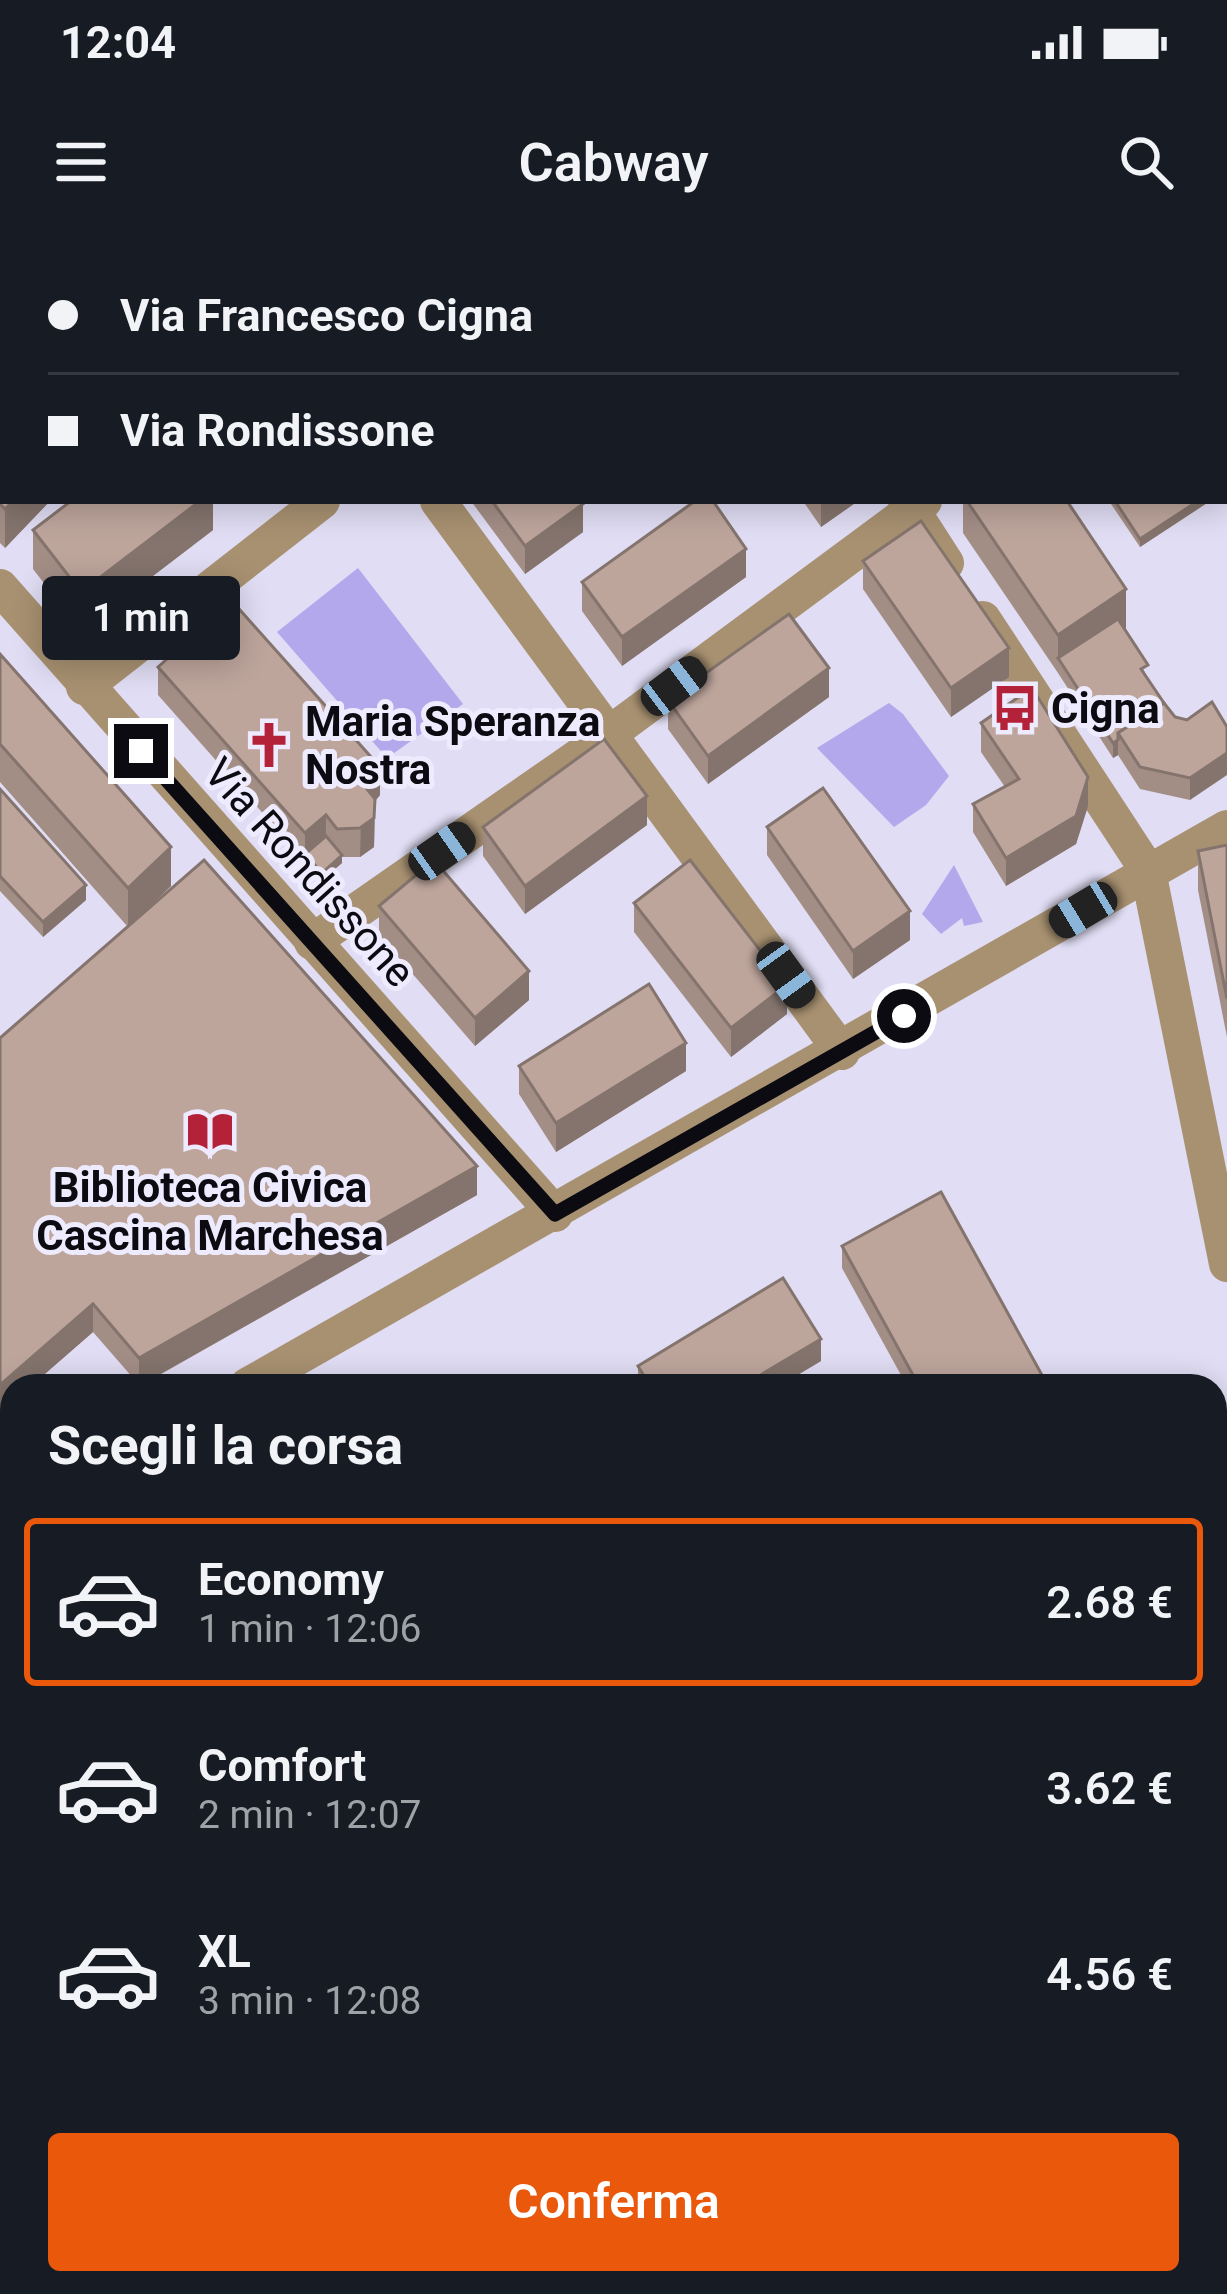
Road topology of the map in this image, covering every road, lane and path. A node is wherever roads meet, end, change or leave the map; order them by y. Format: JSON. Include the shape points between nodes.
{"nodes":[{"id":1,"x":318,"y":504,"type":"edge"},
{"id":2,"x":439,"y":504,"type":"edge"},
{"id":3,"x":914,"y":504,"type":"edge"},
{"id":4,"x":0,"y":587,"type":"edge"},
{"id":5,"x":84,"y":687,"type":"junction"},
{"id":6,"x":609,"y":733,"type":"junction"},
{"id":7,"x":1227,"y":828,"type":"edge"},
{"id":8,"x":1148,"y":871,"type":"junction"},
{"id":9,"x":312,"y":942,"type":"junction"},
{"id":10,"x":842,"y":1052,"type":"junction"},
{"id":11,"x":555,"y":1214,"type":"junction"},
{"id":12,"x":1227,"y":1264,"type":"edge"},
{"id":13,"x":268,"y":1374,"type":"edge"}],
"edges":[{"from":1,"to":5,"type":"street"},
{"from":2,"to":6,"type":"street"},
{"from":3,"to":6,"type":"street"},
{"from":3,"to":8,"type":"street"},
{"from":4,"to":5,"type":"street","name":"Via Rondissone"},
{"from":5,"to":9,"type":"street","name":"Via Rondissone"},
{"from":6,"to":9,"type":"street"},
{"from":6,"to":10,"type":"street"},
{"from":7,"to":8,"type":"street"},
{"from":8,"to":10,"type":"street"},
{"from":8,"to":12,"type":"street"},
{"from":9,"to":11,"type":"street","name":"Via Rondissone"},
{"from":10,"to":11,"type":"street"},
{"from":11,"to":13,"type":"street"}]}
